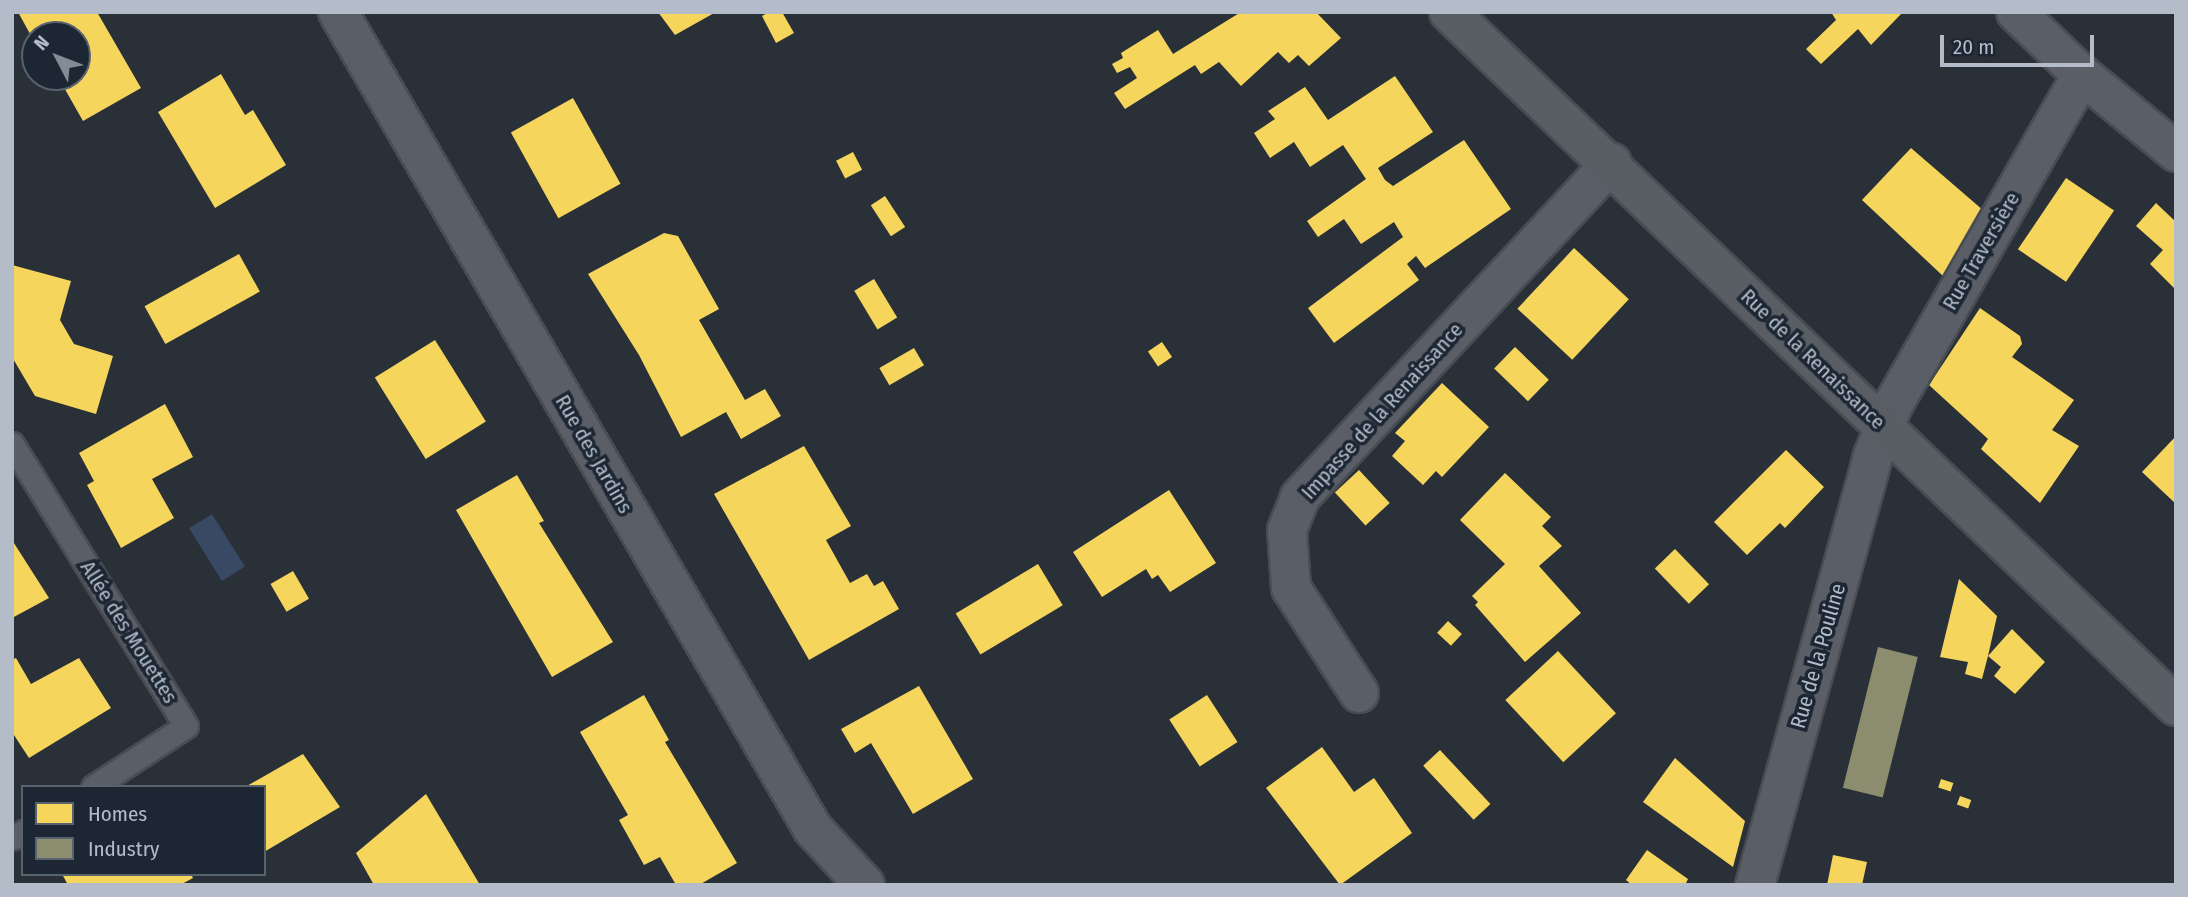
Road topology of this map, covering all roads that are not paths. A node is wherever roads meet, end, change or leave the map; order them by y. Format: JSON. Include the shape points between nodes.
{"nodes":[{"id":1,"x":338,"y":12,"type":"edge"},
{"id":2,"x":1449,"y":12,"type":"edge"},
{"id":3,"x":2016,"y":12,"type":"edge"},
{"id":4,"x":2082,"y":75,"type":"junction"},
{"id":5,"x":2176,"y":152,"type":"edge"},
{"id":6,"x":1612,"y":163,"type":"junction"},
{"id":7,"x":1884,"y":429,"type":"junction"},
{"id":8,"x":12,"y":444,"type":"edge"},
{"id":9,"x":1359,"y":692,"type":"dead end"},
{"id":10,"x":2176,"y":706,"type":"edge"},
{"id":11,"x":96,"y":785,"type":"edge"},
{"id":12,"x":865,"y":885,"type":"edge"},
{"id":13,"x":1755,"y":885,"type":"edge"}],
"edges":[{"from":1,"to":12,"type":"street","name":"Rue des Jardins","via":[[813,829]]},
{"from":2,"to":6,"type":"main road","name":"Rue de la Renaissance"},
{"from":3,"to":4,"type":"street"},
{"from":4,"to":5,"type":"street"},
{"from":4,"to":7,"type":"street","name":"Rue Traversière","via":[[1893,405]]},
{"from":6,"to":7,"type":"main road","name":"Rue de la Renaissance"},
{"from":6,"to":9,"type":"street","name":"Impasse de la Renaissance","via":[[1300,497],[1286,530],[1291,588]]},
{"from":7,"to":10,"type":"main road","name":"Rue de la Renaissance"},
{"from":7,"to":13,"type":"street","name":"Rue de la Pouline"},
{"from":8,"to":11,"type":"lane","name":"Allée des Mouettes","via":[[186,726]]}]}
